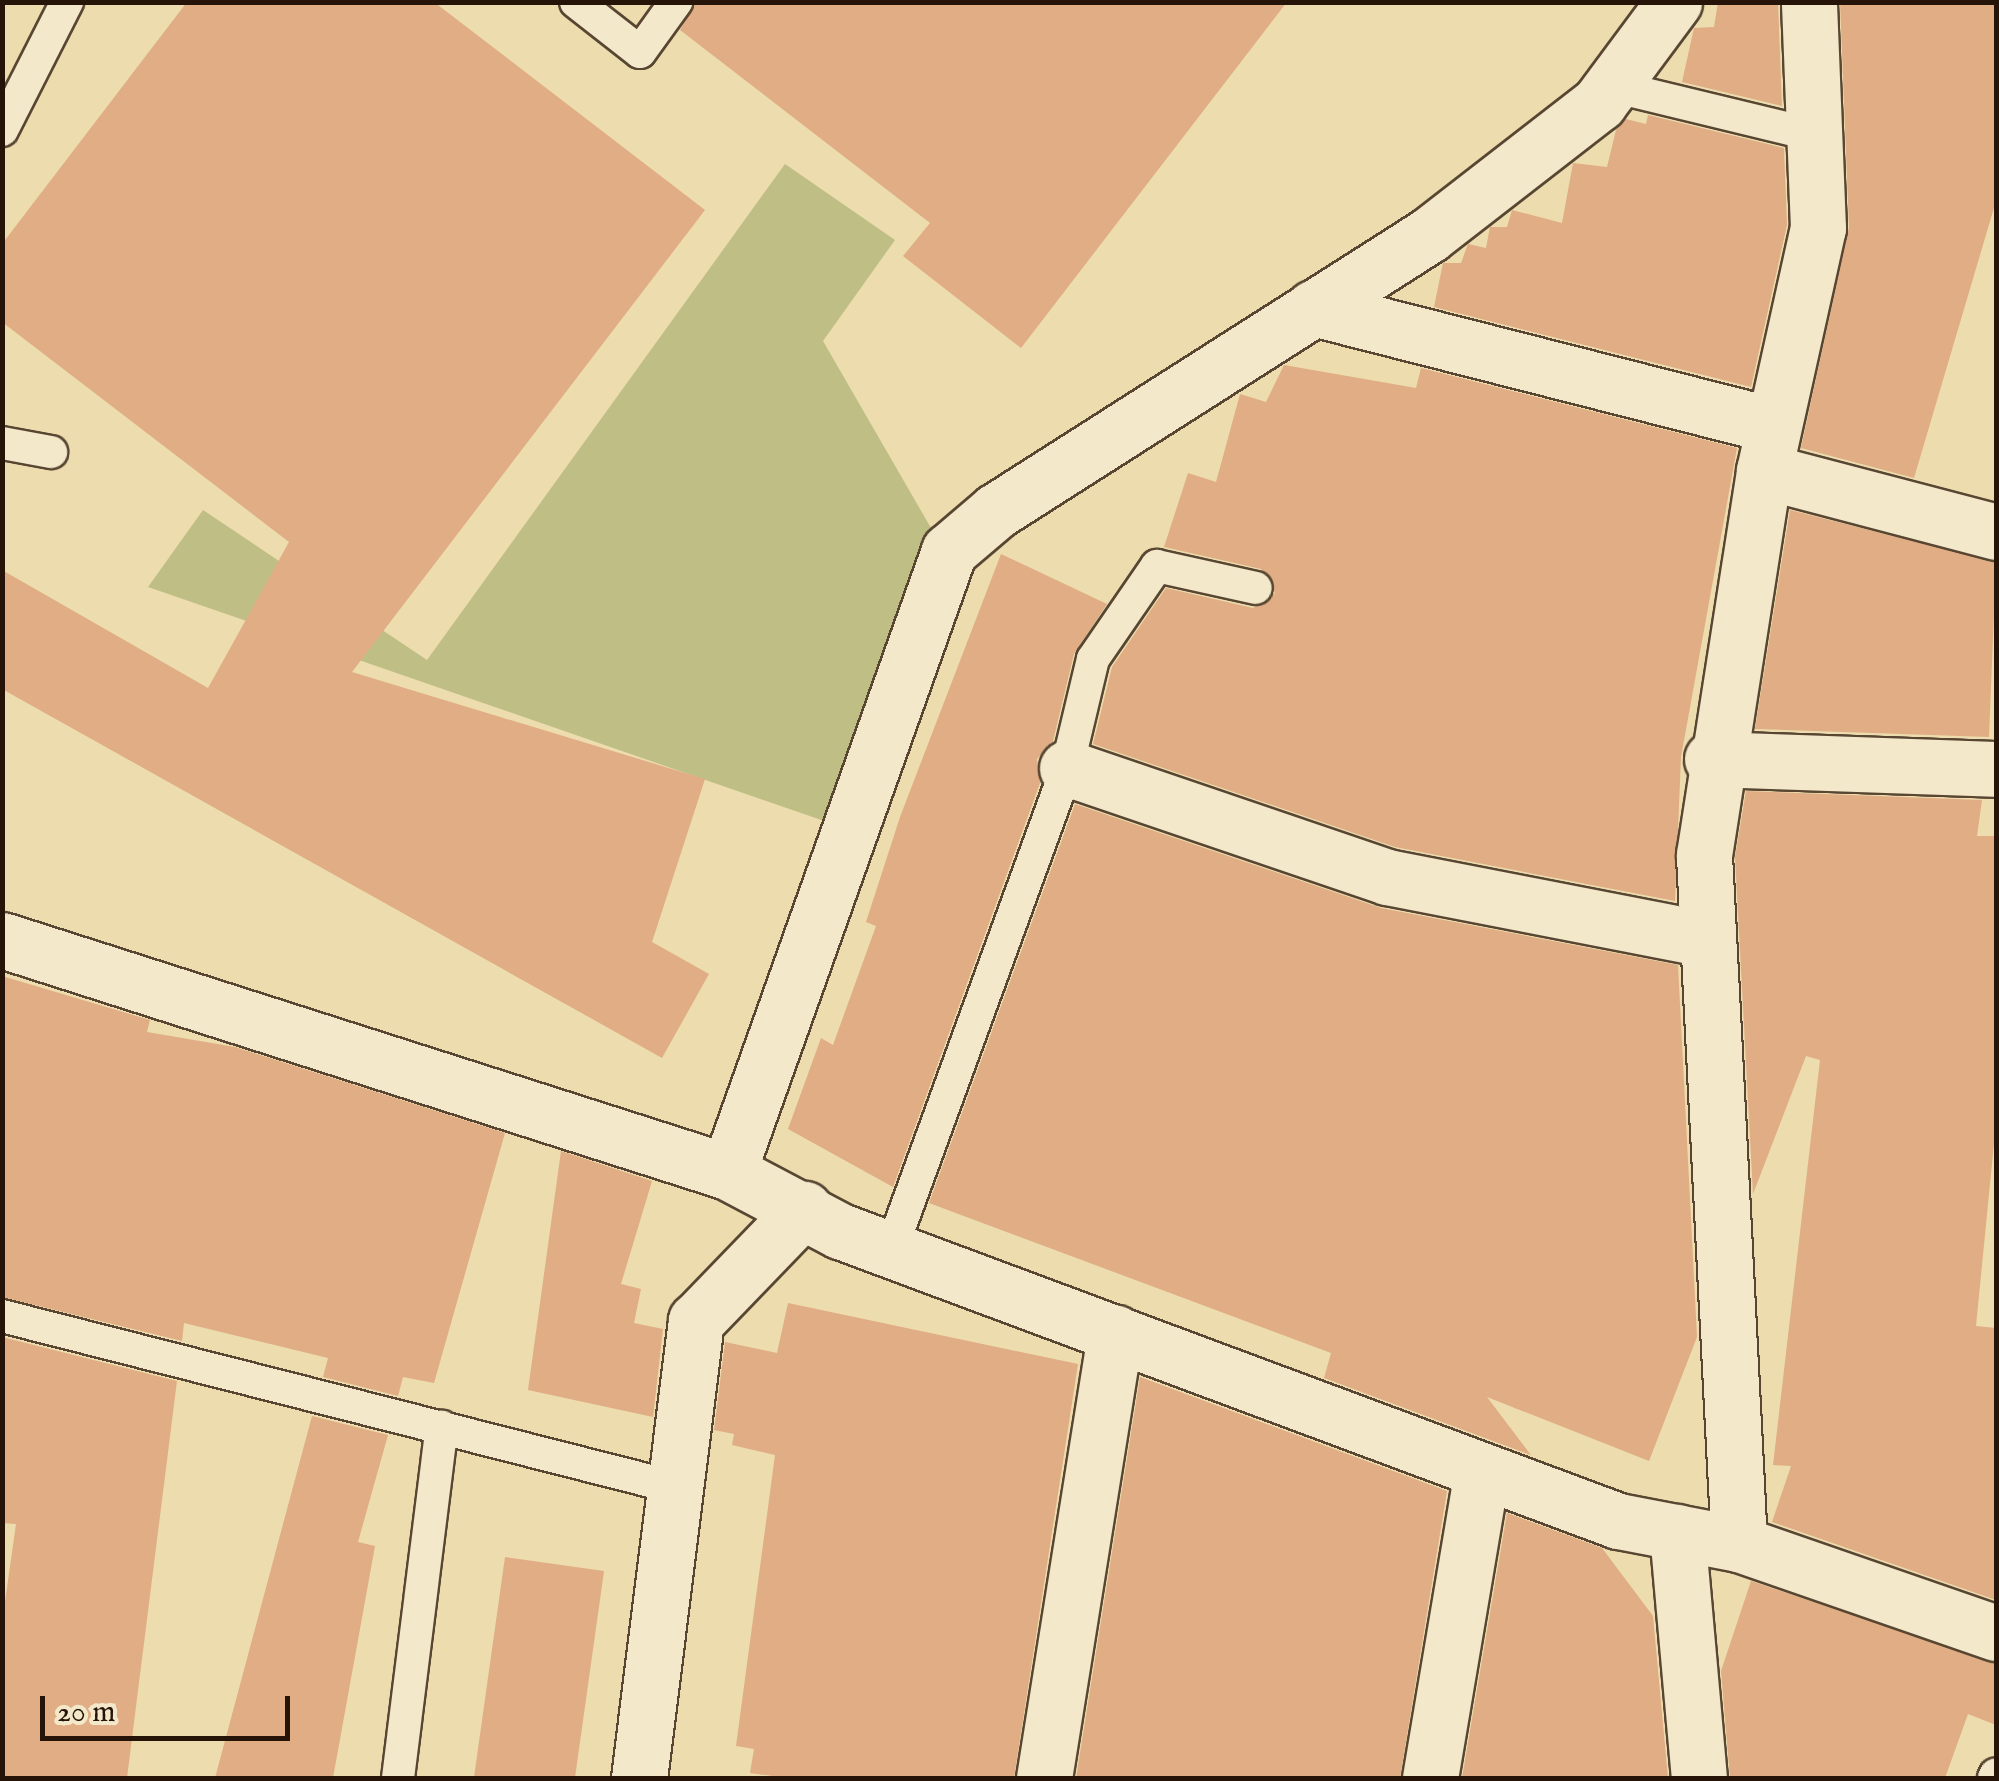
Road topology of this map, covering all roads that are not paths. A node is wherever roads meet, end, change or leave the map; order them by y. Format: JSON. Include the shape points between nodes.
{"nodes":[{"id":1,"x":67,"y":2,"type":"edge"},
{"id":2,"x":576,"y":2,"type":"edge"},
{"id":3,"x":676,"y":2,"type":"edge"},
{"id":4,"x":1674,"y":2,"type":"edge"},
{"id":5,"x":1810,"y":2,"type":"edge"},
{"id":6,"x":1612,"y":86,"type":"junction"},
{"id":7,"x":2,"y":130,"type":"edge"},
{"id":8,"x":1819,"y":136,"type":"junction"},
{"id":9,"x":1313,"y":308,"type":"junction"},
{"id":10,"x":2,"y":443,"type":"edge"},
{"id":11,"x":1768,"y":448,"type":"junction"},
{"id":12,"x":51,"y":452,"type":"dead end"},
{"id":13,"x":1996,"y":532,"type":"edge"},
{"id":14,"x":1256,"y":588,"type":"dead end"},
{"id":15,"x":1712,"y":759,"type":"junction"},
{"id":16,"x":1067,"y":768,"type":"junction"},
{"id":17,"x":1996,"y":769,"type":"edge"},
{"id":18,"x":1706,"y":939,"type":"junction"},
{"id":19,"x":2,"y":940,"type":"edge"},
{"id":20,"x":728,"y":1172,"type":"junction"},
{"id":21,"x":804,"y":1209,"type":"junction"},
{"id":22,"x":891,"y":1250,"type":"junction"},
{"id":23,"x":2,"y":1316,"type":"edge"},
{"id":24,"x":1115,"y":1333,"type":"junction"},
{"id":25,"x":442,"y":1426,"type":"junction"},
{"id":26,"x":1482,"y":1471,"type":"junction"},
{"id":27,"x":678,"y":1488,"type":"junction"},
{"id":28,"x":1676,"y":1532,"type":"junction"},
{"id":29,"x":1739,"y":1544,"type":"junction"},
{"id":30,"x":1996,"y":1633,"type":"edge"},
{"id":31,"x":398,"y":1778,"type":"edge"},
{"id":32,"x":638,"y":1778,"type":"edge"},
{"id":33,"x":1044,"y":1778,"type":"edge"},
{"id":34,"x":1430,"y":1778,"type":"edge"},
{"id":35,"x":1699,"y":1778,"type":"edge"}],
"edges":[{"from":1,"to":7,"type":"lane"},
{"from":2,"to":3,"type":"lane","via":[[640,52]]},
{"from":4,"to":6,"type":"street"},
{"from":5,"to":8,"type":"street"},
{"from":6,"to":8,"type":"lane"},
{"from":6,"to":9,"type":"street","via":[[1429,235]]},
{"from":8,"to":11,"type":"street","via":[[1818,228]]},
{"from":9,"to":11,"type":"street"},
{"from":9,"to":20,"type":"street","via":[[996,511],[949,550]]},
{"from":10,"to":12,"type":"lane"},
{"from":11,"to":13,"type":"street"},
{"from":11,"to":15,"type":"street"},
{"from":14,"to":16,"type":"lane","via":[[1157,566],[1093,658]]},
{"from":15,"to":17,"type":"street"},
{"from":15,"to":18,"type":"street"},
{"from":16,"to":18,"type":"street","via":[[1388,877]]},
{"from":16,"to":22,"type":"lane"},
{"from":18,"to":29,"type":"street"},
{"from":19,"to":20,"type":"street"},
{"from":20,"to":21,"type":"street"},
{"from":21,"to":22,"type":"street"},
{"from":21,"to":27,"type":"street","via":[[696,1321]]},
{"from":22,"to":24,"type":"street"},
{"from":23,"to":25,"type":"lane"},
{"from":24,"to":26,"type":"street"},
{"from":24,"to":33,"type":"street"},
{"from":25,"to":27,"type":"lane"},
{"from":25,"to":31,"type":"lane"},
{"from":26,"to":28,"type":"street"},
{"from":26,"to":34,"type":"street"},
{"from":27,"to":32,"type":"street"},
{"from":28,"to":29,"type":"street"},
{"from":28,"to":35,"type":"street"},
{"from":29,"to":30,"type":"street"}]}
